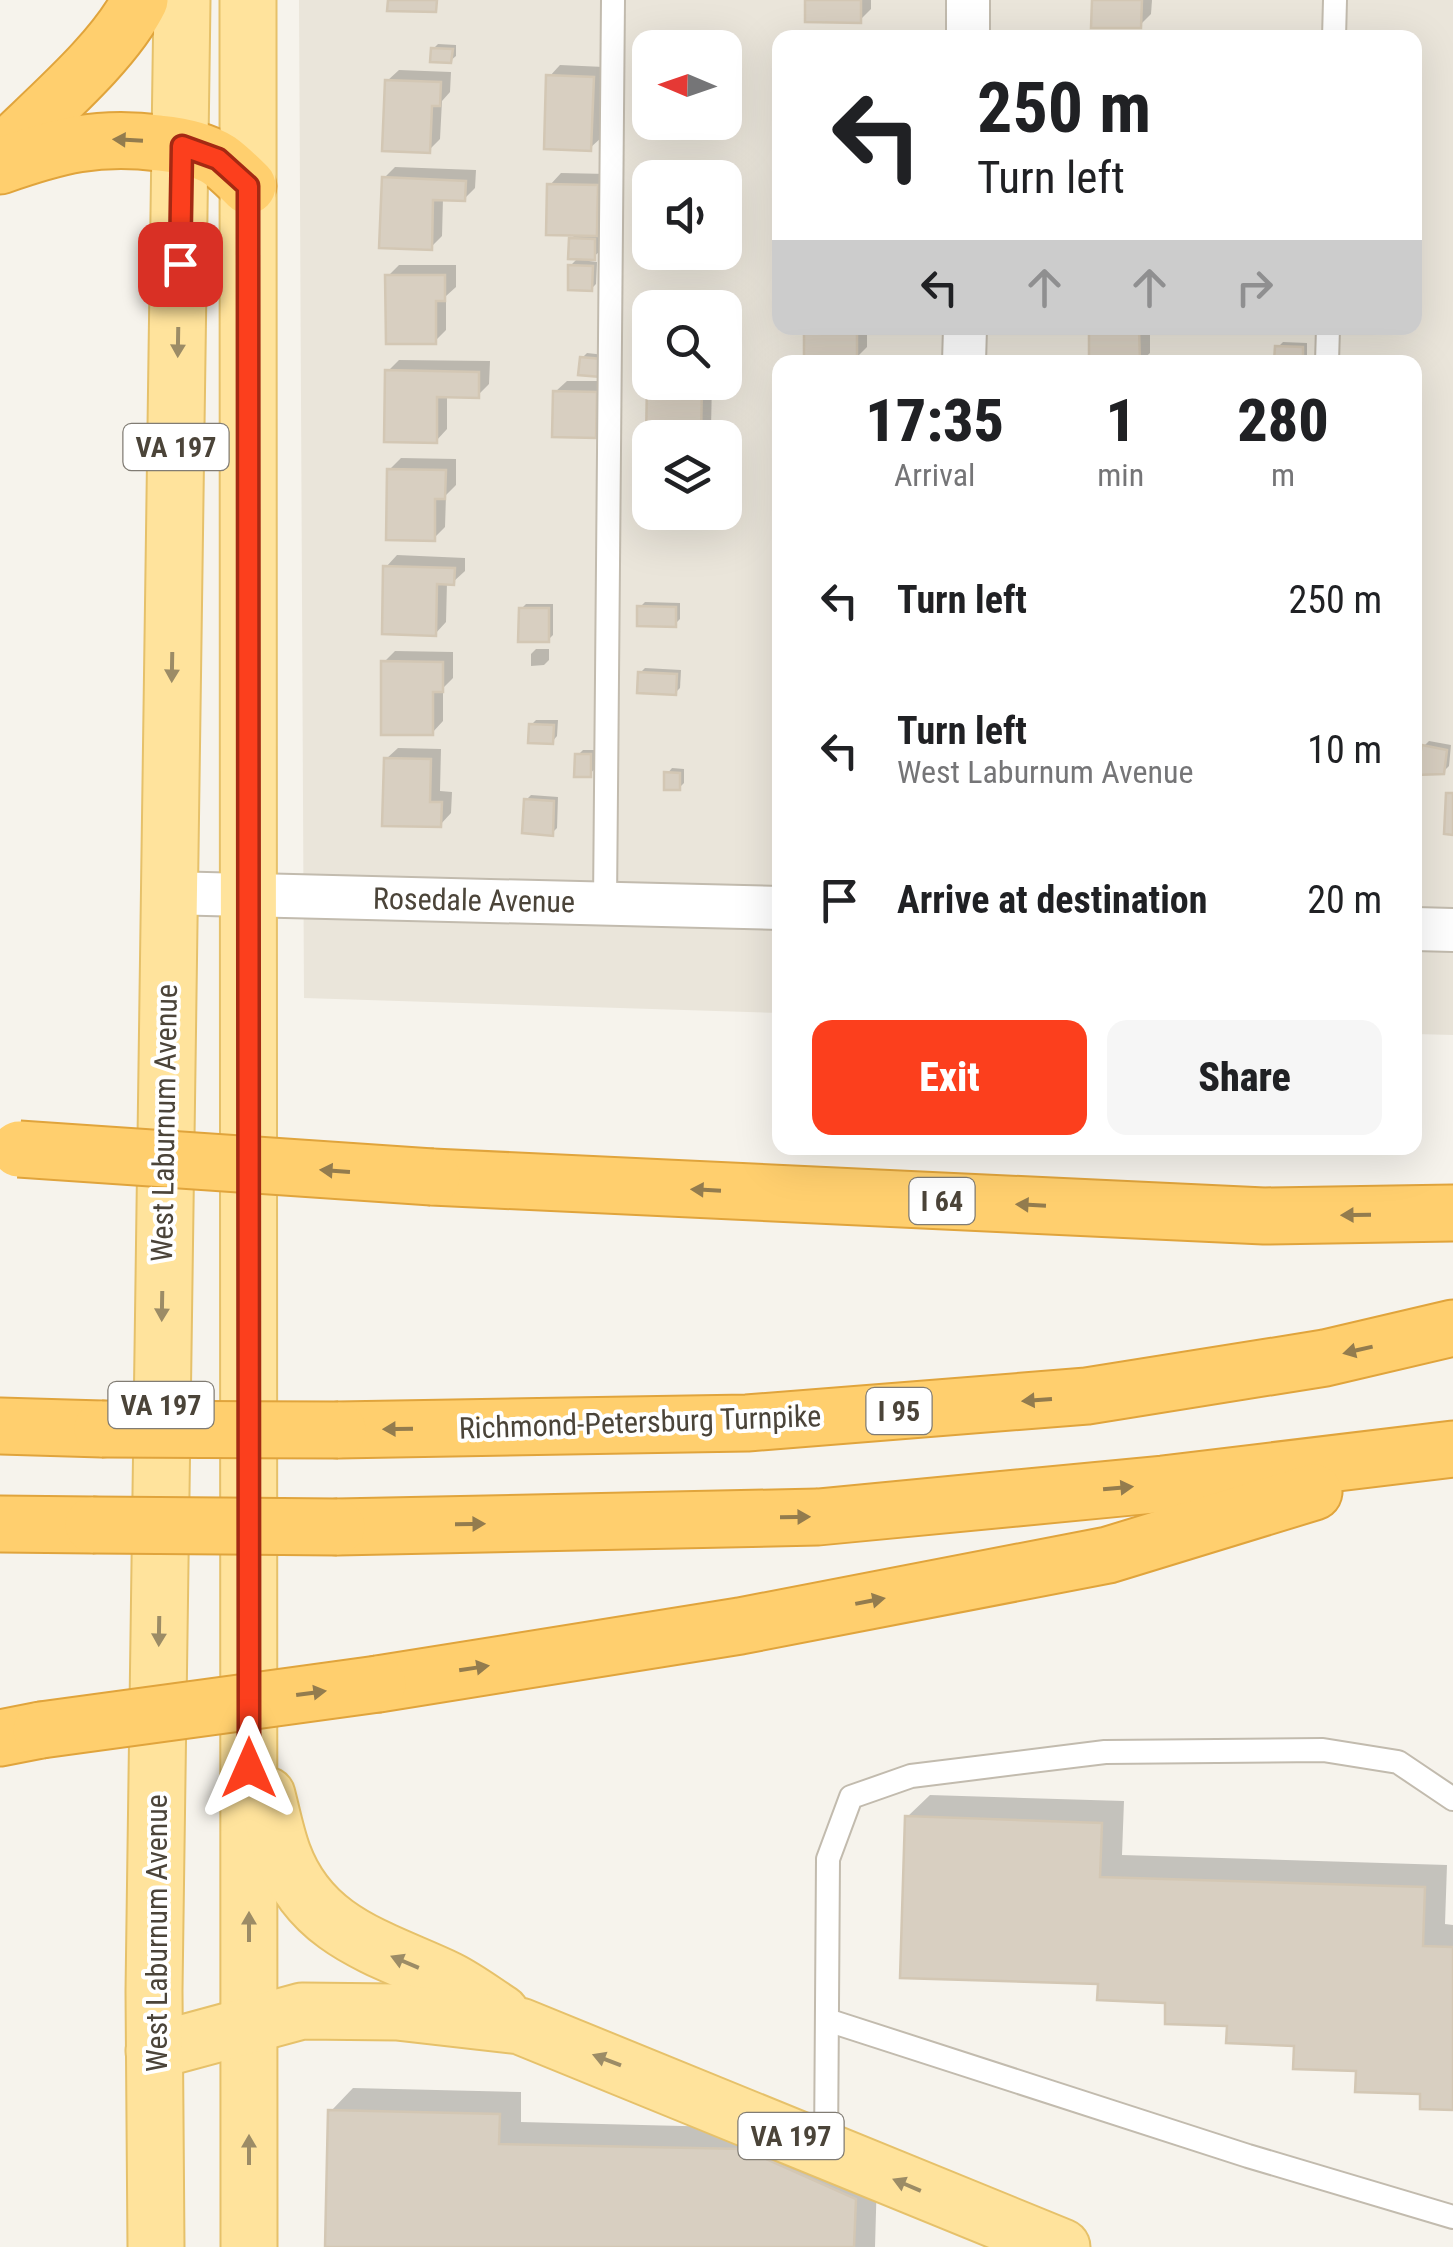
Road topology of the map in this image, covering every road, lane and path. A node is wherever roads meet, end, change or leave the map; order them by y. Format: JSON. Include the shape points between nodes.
{"nodes":[{"id":1,"x":140,"y":0,"type":"edge"},
{"id":2,"x":182,"y":0,"type":"edge"},
{"id":3,"x":248,"y":0,"type":"edge"},
{"id":4,"x":613,"y":0,"type":"edge"},
{"id":5,"x":968,"y":0,"type":"edge"},
{"id":6,"x":1335,"y":0,"type":"edge"},
{"id":7,"x":968,"y":30,"type":"edge"},
{"id":8,"x":1334,"y":30,"type":"edge"},
{"id":9,"x":182,"y":146,"type":"junction"},
{"id":10,"x":0,"y":155,"type":"edge"},
{"id":11,"x":0,"y":166,"type":"edge"},
{"id":12,"x":248,"y":186,"type":"junction"},
{"id":13,"x":167,"y":894,"type":"junction"},
{"id":14,"x":249,"y":895,"type":"junction"},
{"id":15,"x":605,"y":903,"type":"junction"},
{"id":16,"x":772,"y":908,"type":"edge"},
{"id":17,"x":1422,"y":929,"type":"edge"},
{"id":18,"x":1453,"y":930,"type":"edge"},
{"id":19,"x":9,"y":1148,"type":"edge"},
{"id":20,"x":1453,"y":1213,"type":"edge"},
{"id":21,"x":1453,"y":1328,"type":"edge"},
{"id":22,"x":0,"y":1426,"type":"edge"},
{"id":23,"x":1451,"y":1450,"type":"edge"},
{"id":24,"x":0,"y":1524,"type":"edge"},
{"id":25,"x":249,"y":1730,"type":"junction"},
{"id":26,"x":21,"y":1734,"type":"edge"},
{"id":27,"x":1453,"y":1800,"type":"edge"},
{"id":28,"x":827,"y":2020,"type":"junction"},
{"id":29,"x":250,"y":2024,"type":"junction"},
{"id":30,"x":520,"y":2026,"type":"junction"},
{"id":31,"x":154,"y":2051,"type":"junction"},
{"id":32,"x":826,"y":2151,"type":"junction"},
{"id":33,"x":1453,"y":2217,"type":"edge"},
{"id":34,"x":156,"y":2247,"type":"edge"},
{"id":35,"x":250,"y":2247,"type":"edge"},
{"id":36,"x":1062,"y":2247,"type":"edge"}],
"edges":[{"from":1,"to":10,"type":"highway","via":[[93,61]]},
{"from":2,"to":9,"type":"main road","name":"West Laburnum Avenue","number":"VA 197"},
{"from":3,"to":12,"type":"main road","number":"VA 197"},
{"from":4,"to":15,"type":"lane"},
{"from":5,"to":7,"type":"street"},
{"from":6,"to":8,"type":"lane"},
{"from":9,"to":11,"type":"highway","one_way":true,"via":[[98,139]]},
{"from":9,"to":12,"type":"highway","via":[[218,159]]},
{"from":9,"to":13,"type":"main road","name":"West Laburnum Avenue","number":"VA 197","one_way":true},
{"from":12,"to":14,"type":"main road","number":"VA 197"},
{"from":13,"to":14,"type":"street","name":"Rosedale Avenue"},
{"from":13,"to":31,"type":"main road","name":"West Laburnum Avenue","number":"VA 197","one_way":true},
{"from":14,"to":15,"type":"street","name":"Rosedale Avenue"},
{"from":14,"to":25,"type":"main road","number":"VA 197"},
{"from":15,"to":16,"type":"street","name":"Rosedale Avenue"},
{"from":17,"to":18,"type":"street"},
{"from":20,"to":19,"type":"highway","number":"I 64","one_way":true,"bridge":true,"via":[[1264,1216],[432,1177]]},
{"from":21,"to":22,"type":"highway","name":"Richmond-Petersburg Turnpike","number":"I 95","one_way":true,"bridge":true,"via":[[1325,1358],[1087,1396],[748,1422],[338,1430]]},
{"from":24,"to":23,"type":"highway","one_way":true,"bridge":true,"via":[[337,1527],[818,1516]]},
{"from":26,"to":23,"type":"highway","one_way":true,"bridge":true,"via":[[740,1626],[1108,1555]]},
{"from":29,"to":25,"type":"main road","one_way":true},
{"from":30,"to":25,"type":"main road","number":"VA 197","one_way":true,"via":[[452,1982],[328,1920],[283,1855]]},
{"from":27,"to":28,"type":"lane","via":[[1398,1762],[1324,1750],[1106,1752],[911,1776],[851,1797],[828,1860]]},
{"from":28,"to":32,"type":"lane"},
{"from":28,"to":33,"type":"lane"},
{"from":29,"to":30,"type":"main road","via":[[322,2011],[433,2014]]},
{"from":29,"to":31,"type":"main road"},
{"from":35,"to":29,"type":"main road","one_way":true},
{"from":32,"to":30,"type":"main road","number":"VA 197","one_way":true},
{"from":31,"to":34,"type":"main road","name":"West Laburnum Avenue","number":"VA 197"},
{"from":36,"to":32,"type":"main road","number":"VA 197","one_way":true,"via":[[980,2230]]}]}
